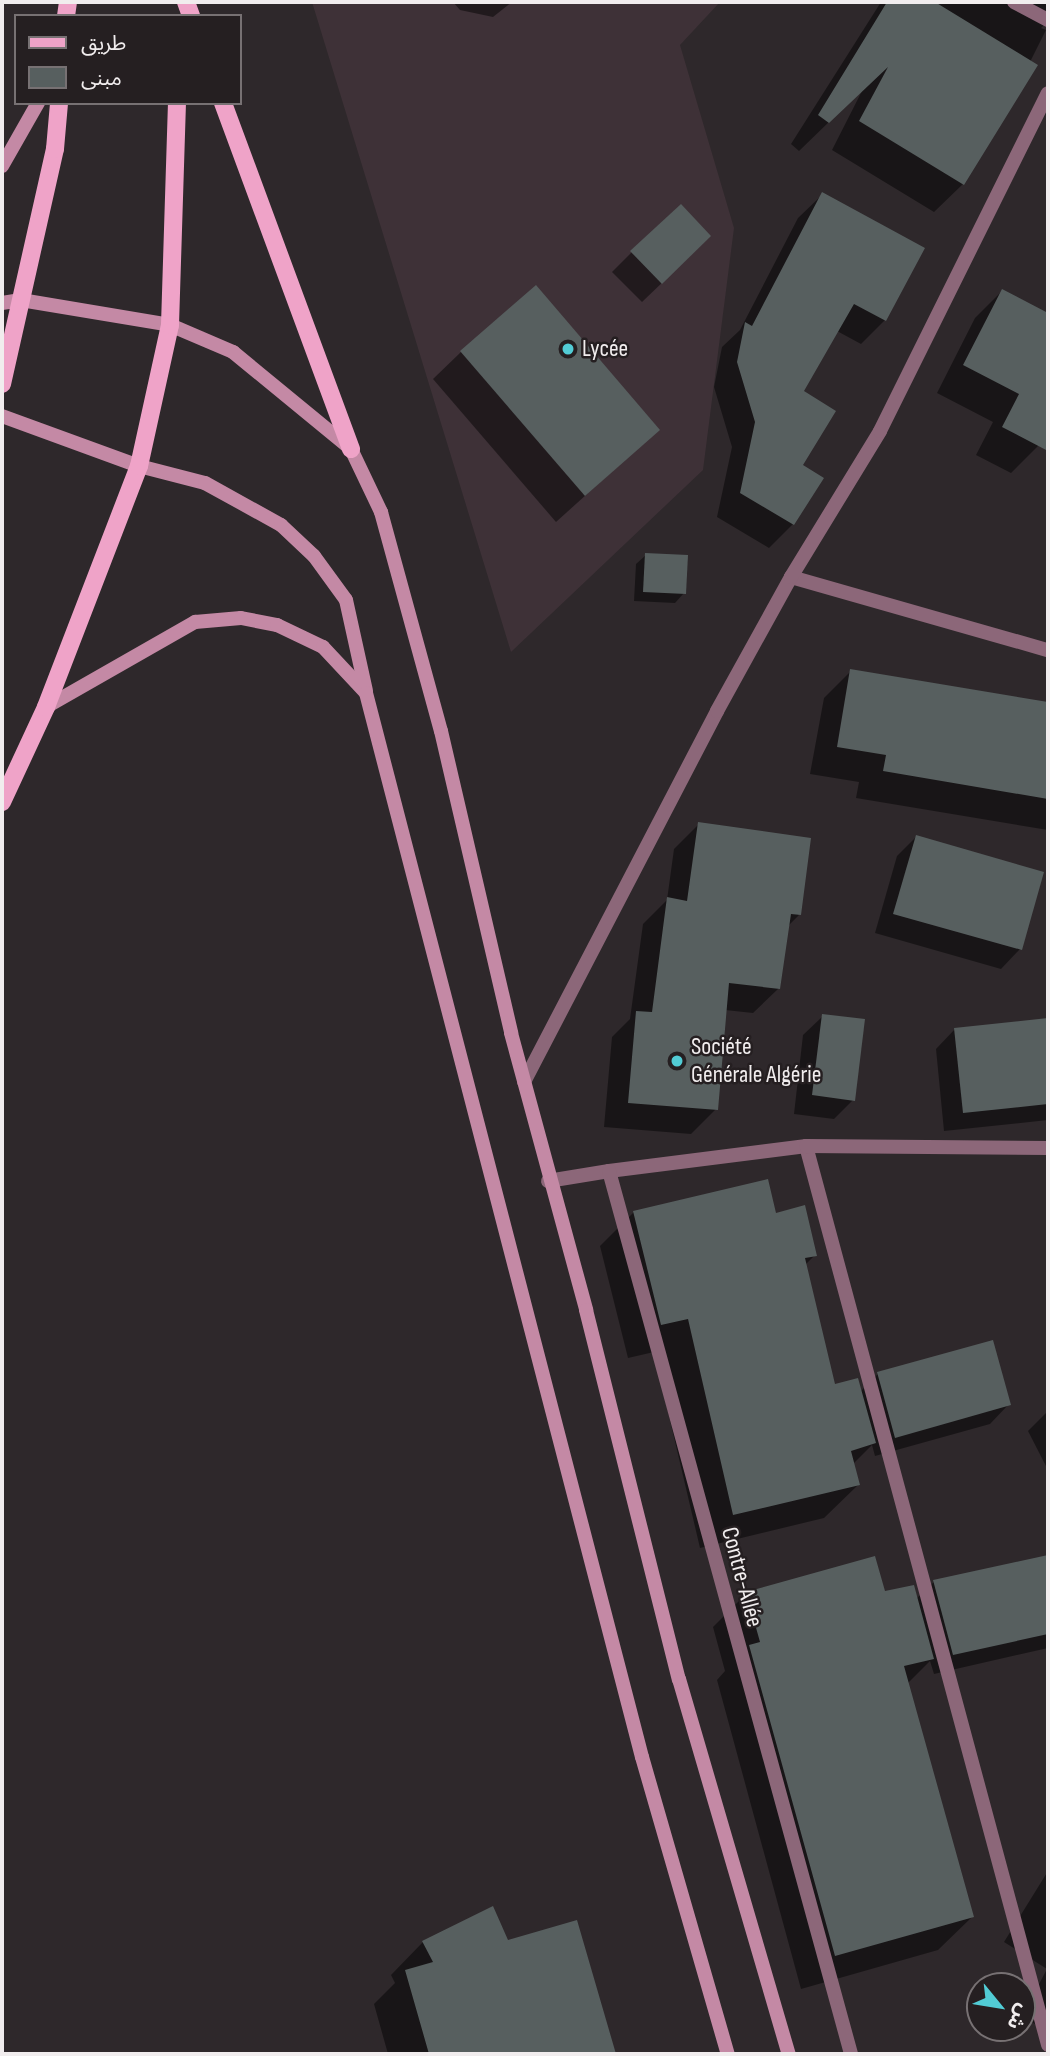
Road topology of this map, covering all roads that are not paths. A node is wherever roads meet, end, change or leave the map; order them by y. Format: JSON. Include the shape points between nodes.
{"nodes":[{"id":1,"x":1014,"y":2,"type":"edge"},
{"id":2,"x":1048,"y":20,"type":"edge"},
{"id":3,"x":1048,"y":93,"type":"edge"},
{"id":4,"x":37,"y":105,"type":"edge"},
{"id":5,"x":59,"y":105,"type":"edge"},
{"id":6,"x":177,"y":105,"type":"edge"},
{"id":7,"x":224,"y":105,"type":"edge"},
{"id":8,"x":2,"y":166,"type":"edge"},
{"id":9,"x":21,"y":300,"type":"junction"},
{"id":10,"x":2,"y":303,"type":"edge"},
{"id":11,"x":170,"y":325,"type":"junction"},
{"id":12,"x":2,"y":384,"type":"edge"},
{"id":13,"x":2,"y":416,"type":"edge"},
{"id":14,"x":351,"y":449,"type":"junction"},
{"id":15,"x":139,"y":466,"type":"junction"},
{"id":16,"x":791,"y":577,"type":"junction"},
{"id":17,"x":1048,"y":650,"type":"edge"},
{"id":18,"x":46,"y":707,"type":"junction"},
{"id":19,"x":371,"y":712,"type":"junction"},
{"id":20,"x":2,"y":802,"type":"edge"},
{"id":21,"x":524,"y":1082,"type":"junction"},
{"id":22,"x":806,"y":1146,"type":"junction"},
{"id":23,"x":1048,"y":1148,"type":"edge"},
{"id":24,"x":609,"y":1171,"type":"junction"},
{"id":25,"x":548,"y":1181,"type":"junction"},
{"id":26,"x":1048,"y":2045,"type":"edge"},
{"id":27,"x":728,"y":2054,"type":"edge"},
{"id":28,"x":789,"y":2054,"type":"edge"},
{"id":29,"x":851,"y":2054,"type":"edge"}],
"edges":[{"from":1,"to":2,"type":"street"},
{"from":3,"to":16,"type":"street","via":[[880,431]]},
{"from":4,"to":8,"type":"main road"},
{"from":5,"to":9,"type":"main road","via":[[55,149]]},
{"from":6,"to":11,"type":"main road"},
{"from":7,"to":14,"type":"main road"},
{"from":9,"to":10,"type":"main road"},
{"from":9,"to":11,"type":"main road"},
{"from":9,"to":12,"type":"main road"},
{"from":11,"to":14,"type":"main road","via":[[233,352]]},
{"from":11,"to":15,"type":"main road"},
{"from":13,"to":15,"type":"main road"},
{"from":14,"to":21,"type":"main road","via":[[380,512],[441,731]]},
{"from":15,"to":18,"type":"main road"},
{"from":15,"to":19,"type":"main road","via":[[205,483],[281,525],[314,556],[346,600]]},
{"from":16,"to":17,"type":"street"},
{"from":16,"to":21,"type":"street"},
{"from":18,"to":19,"type":"main road","via":[[195,622],[241,618],[277,625],[323,648],[366,693]]},
{"from":18,"to":20,"type":"main road"},
{"from":19,"to":27,"type":"main road","via":[[642,1757]]},
{"from":21,"to":25,"type":"main road"},
{"from":22,"to":23,"type":"street"},
{"from":22,"to":24,"type":"street"},
{"from":22,"to":26,"type":"street"},
{"from":24,"to":25,"type":"street"},
{"from":24,"to":29,"type":"street","name":"Contre-Allée"},
{"from":25,"to":28,"type":"main road","via":[[586,1310],[678,1679]]}]}
